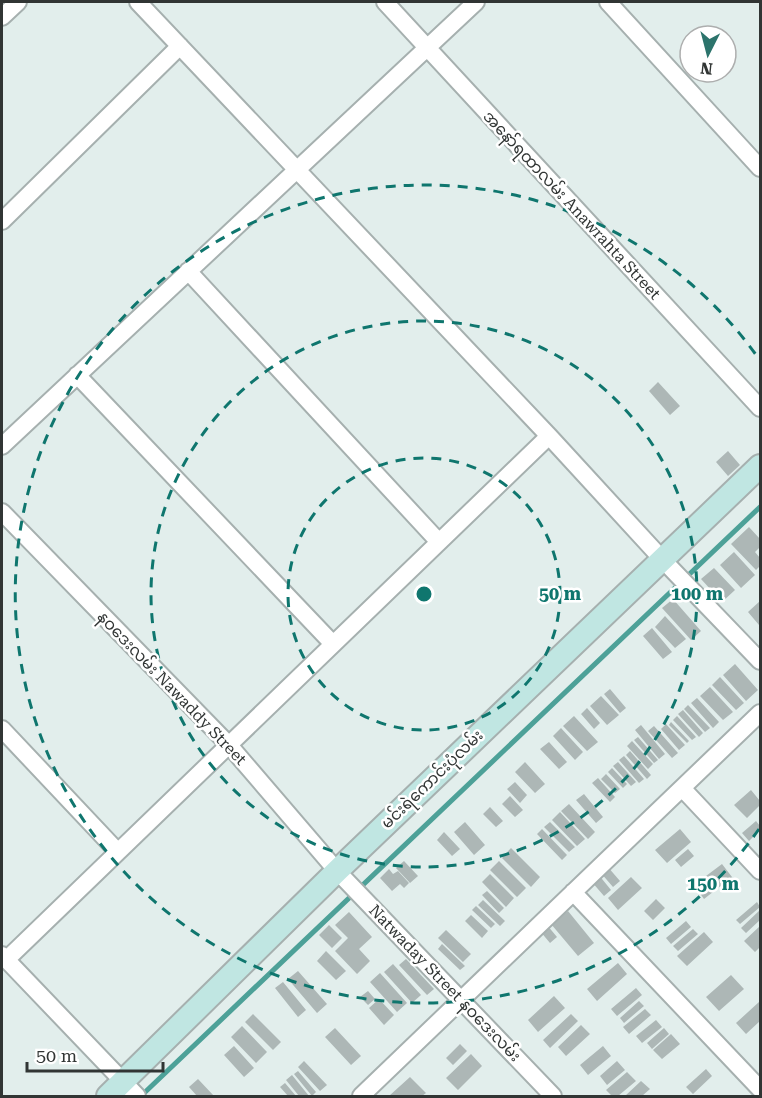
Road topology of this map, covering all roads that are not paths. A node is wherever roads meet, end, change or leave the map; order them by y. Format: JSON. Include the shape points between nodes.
{"nodes":[{"id":1,"x":18,"y":2,"type":"edge"},
{"id":2,"x":138,"y":2,"type":"edge"},
{"id":3,"x":384,"y":2,"type":"edge"},
{"id":4,"x":476,"y":2,"type":"edge"},
{"id":5,"x":608,"y":2,"type":"edge"},
{"id":6,"x":2,"y":17,"type":"edge"},
{"id":7,"x":180,"y":46,"type":"junction"},
{"id":8,"x":427,"y":48,"type":"junction"},
{"id":9,"x":760,"y":168,"type":"edge"},
{"id":10,"x":297,"y":170,"type":"junction"},
{"id":11,"x":2,"y":221,"type":"edge"},
{"id":12,"x":188,"y":271,"type":"junction"},
{"id":13,"x":77,"y":375,"type":"junction"},
{"id":14,"x":760,"y":408,"type":"edge"},
{"id":15,"x":549,"y":436,"type":"junction"},
{"id":16,"x":2,"y":446,"type":"edge"},
{"id":17,"x":760,"y":466,"type":"edge"},
{"id":18,"x":2,"y":512,"type":"edge"},
{"id":19,"x":439,"y":542,"type":"junction"},
{"id":20,"x":662,"y":559,"type":"junction"},
{"id":21,"x":333,"y":644,"type":"junction"},
{"id":22,"x":760,"y":661,"type":"edge"},
{"id":23,"x":760,"y":713,"type":"edge"},
{"id":24,"x":2,"y":729,"type":"edge"},
{"id":25,"x":229,"y":745,"type":"junction"},
{"id":26,"x":682,"y":788,"type":"junction"},
{"id":27,"x":118,"y":852,"type":"junction"},
{"id":28,"x":337,"y":871,"type":"junction"},
{"id":29,"x":760,"y":871,"type":"edge"},
{"id":30,"x":573,"y":892,"type":"junction"},
{"id":31,"x":4,"y":957,"type":"edge"},
{"id":32,"x":462,"y":999,"type":"junction"},
{"id":33,"x":760,"y":1089,"type":"edge"},
{"id":34,"x":123,"y":1092,"type":"edge"},
{"id":35,"x":360,"y":1096,"type":"edge"},
{"id":36,"x":553,"y":1096,"type":"edge"}],
"edges":[{"from":1,"to":6,"type":"street"},
{"from":2,"to":7,"type":"street"},
{"from":3,"to":8,"type":"street","name":"အနော်ရထာလမ်း Anawrahta Street"},
{"from":4,"to":8,"type":"street"},
{"from":5,"to":9,"type":"street"},
{"from":7,"to":10,"type":"street"},
{"from":7,"to":11,"type":"street"},
{"from":8,"to":10,"type":"street"},
{"from":8,"to":14,"type":"street","name":"အနော်ရထာလမ်း Anawrahta Street"},
{"from":10,"to":12,"type":"street"},
{"from":10,"to":15,"type":"street"},
{"from":12,"to":13,"type":"street"},
{"from":12,"to":19,"type":"street"},
{"from":13,"to":16,"type":"street"},
{"from":13,"to":21,"type":"street"},
{"from":15,"to":19,"type":"street"},
{"from":15,"to":20,"type":"street"},
{"from":17,"to":20,"type":"street","name":"မင်းရဲကောင်းပုံလမ်း"},
{"from":18,"to":25,"type":"street","name":"နဝဒေးလမ်း Nawaddy Street"},
{"from":19,"to":21,"type":"street"},
{"from":20,"to":22,"type":"street"},
{"from":20,"to":28,"type":"street","name":"မင်းရဲကောင်းပုံလမ်း"},
{"from":21,"to":25,"type":"street"},
{"from":23,"to":26,"type":"street"},
{"from":24,"to":27,"type":"street"},
{"from":25,"to":27,"type":"street"},
{"from":25,"to":28,"type":"street","name":"နဝဒေးလမ်း Nawaddy Street"},
{"from":26,"to":29,"type":"street"},
{"from":26,"to":30,"type":"street"},
{"from":27,"to":31,"type":"street"},
{"from":28,"to":32,"type":"street","name":"Natwaday Street နဝဒေးလမ်း"},
{"from":28,"to":34,"type":"street","name":"မင်းရဲကောင်းပုံလမ်း"},
{"from":30,"to":32,"type":"street"},
{"from":30,"to":33,"type":"street"},
{"from":31,"to":34,"type":"street"},
{"from":32,"to":35,"type":"street"},
{"from":32,"to":36,"type":"street","name":"Natwaday Street နဝဒေးလမ်း"}]}
